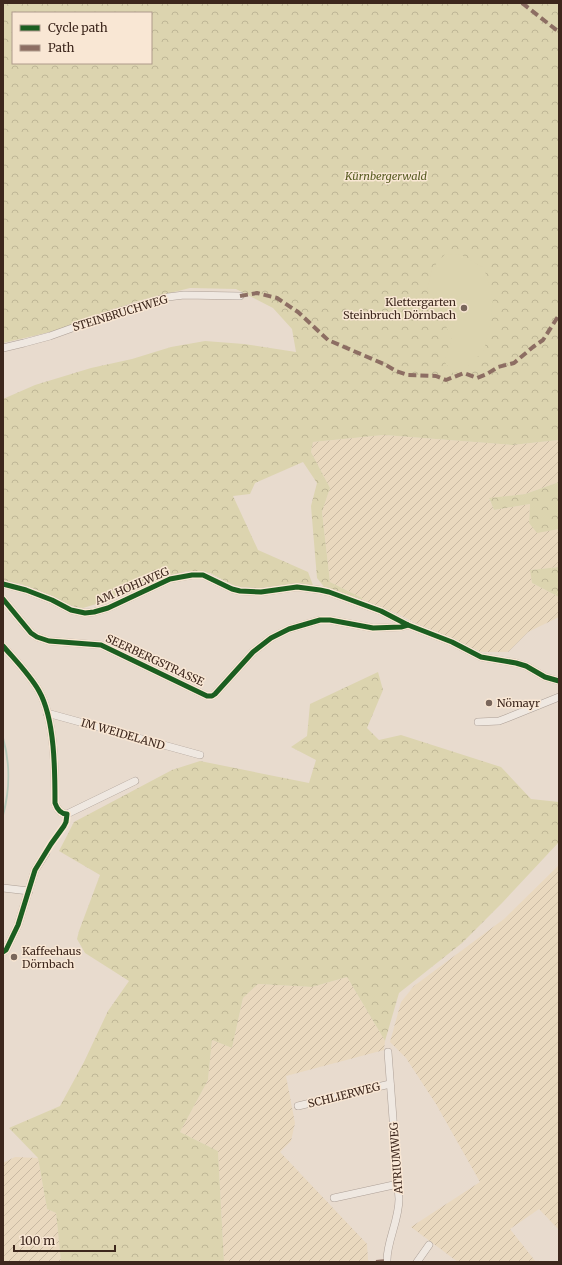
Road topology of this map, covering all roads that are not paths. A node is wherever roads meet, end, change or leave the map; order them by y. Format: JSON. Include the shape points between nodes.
{"nodes":[{"id":1,"x":240,"y":296,"type":"dead end"},
{"id":2,"x":3,"y":348,"type":"edge"},
{"id":3,"x":3,"y":584,"type":"edge"},
{"id":4,"x":3,"y":599,"type":"edge"},
{"id":5,"x":408,"y":625,"type":"junction"},
{"id":6,"x":3,"y":646,"type":"edge"},
{"id":7,"x":559,"y":681,"type":"edge"},
{"id":8,"x":559,"y":697,"type":"edge"},
{"id":9,"x":47,"y":713,"type":"junction"},
{"id":10,"x":478,"y":722,"type":"dead end"},
{"id":11,"x":200,"y":755,"type":"dead end"},
{"id":12,"x":135,"y":781,"type":"dead end"},
{"id":13,"x":46,"y":853,"type":"dead end"},
{"id":14,"x":3,"y":888,"type":"edge"},
{"id":15,"x":29,"y":891,"type":"junction"},
{"id":16,"x":3,"y":952,"type":"edge"},
{"id":17,"x":388,"y":1052,"type":"dead end"},
{"id":18,"x":390,"y":1084,"type":"junction"},
{"id":19,"x":298,"y":1106,"type":"dead end"},
{"id":20,"x":398,"y":1184,"type":"junction"},
{"id":21,"x":334,"y":1198,"type":"dead end"},
{"id":22,"x":429,"y":1245,"type":"dead end"},
{"id":23,"x":387,"y":1262,"type":"edge"},
{"id":24,"x":417,"y":1262,"type":"edge"}],
"edges":[{"from":1,"to":2,"type":"street","name":"STEINBRUCHWEG","via":[[168,297],[44,338]]},
{"from":3,"to":5,"type":"street","name":"AM HOHLWEG","via":[[26,590],[85,613],[108,608],[170,579],[199,575],[240,591],[261,592],[297,587],[329,592],[381,610]]},
{"from":4,"to":5,"type":"street","name":"SEERBERGSTRASSE","via":[[37,637],[49,641],[101,645],[207,696],[215,694],[264,643],[289,629],[320,620],[373,628]]},
{"from":5,"to":7,"type":"street","name":"AM HOHLWEG","via":[[452,642],[481,657],[526,666],[545,677]]},
{"from":6,"to":9,"type":"street","via":[[31,678]]},
{"from":8,"to":10,"type":"street","via":[[499,721]]},
{"from":9,"to":11,"type":"street","name":"IM WEIDELAND"},
{"from":9,"to":12,"type":"street","via":[[54,748],[55,803],[61,812],[67,814]]},
{"from":13,"to":15,"type":"street","via":[[36,870]]},
{"from":14,"to":15,"type":"street"},
{"from":15,"to":16,"type":"street","via":[[18,925]]},
{"from":17,"to":18,"type":"street","name":"ATRIUMWEG"},
{"from":18,"to":19,"type":"street","name":"SCHLIERWEG"},
{"from":18,"to":20,"type":"street","name":"ATRIUMWEG"},
{"from":20,"to":21,"type":"street"},
{"from":20,"to":23,"type":"street","name":"ATRIUMWEG","via":[[399,1209]]},
{"from":22,"to":24,"type":"street"}]}
